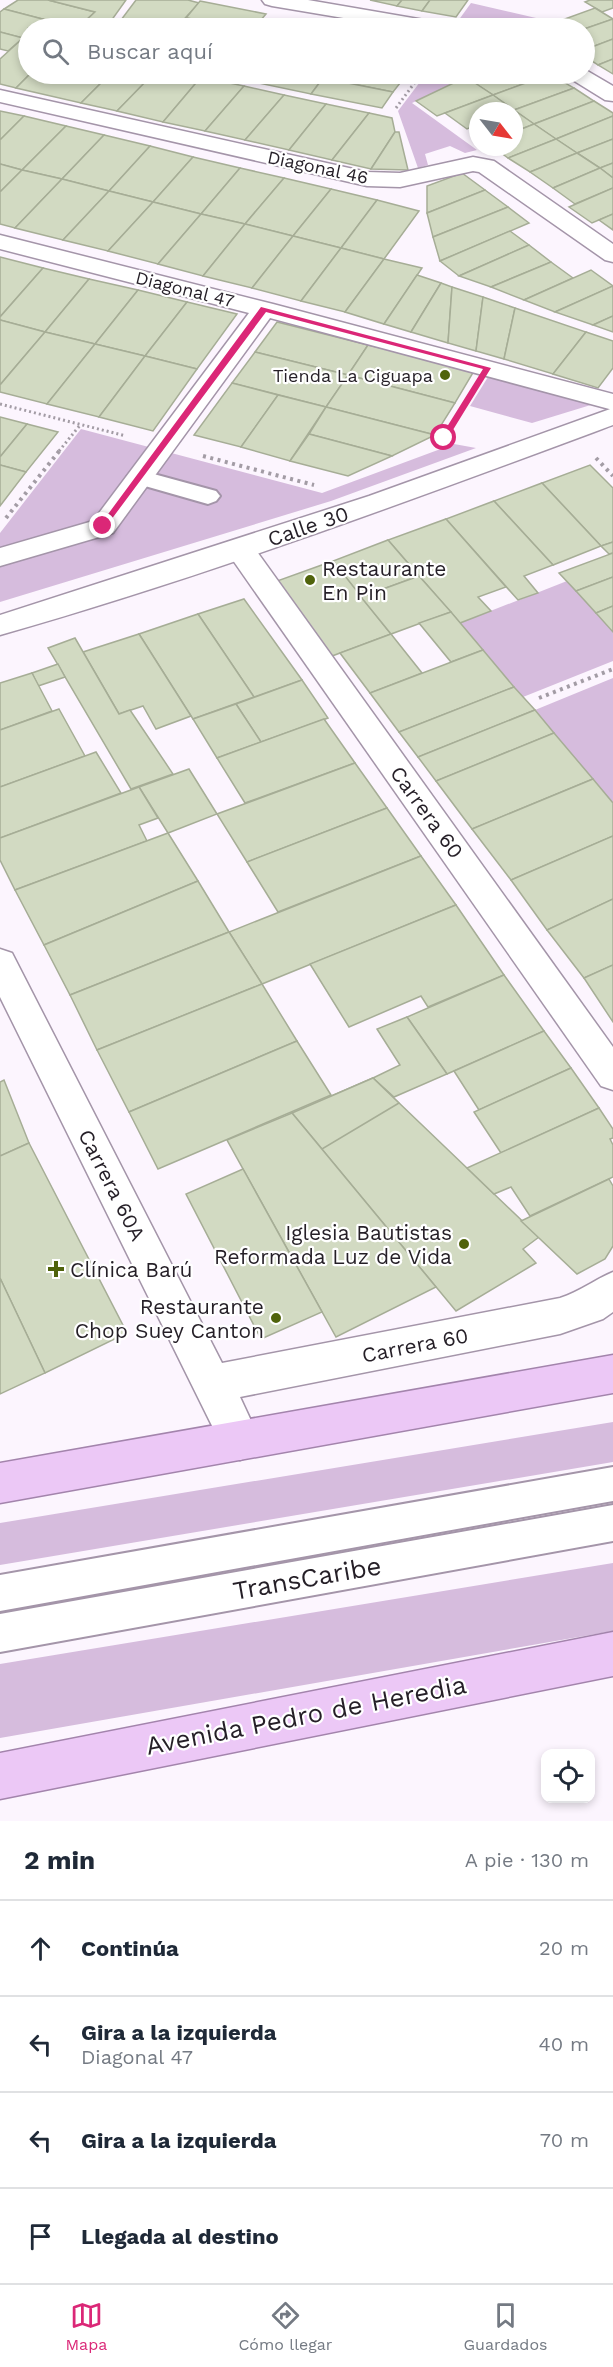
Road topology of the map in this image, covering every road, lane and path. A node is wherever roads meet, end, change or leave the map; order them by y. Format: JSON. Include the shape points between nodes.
{"nodes":[{"id":1,"x":272,"y":0,"type":"edge"},
{"id":2,"x":377,"y":18,"type":"edge"},
{"id":3,"x":414,"y":84,"type":"edge"},
{"id":4,"x":595,"y":84,"type":"edge"},
{"id":5,"x":613,"y":95,"type":"edge"},
{"id":6,"x":0,"y":96,"type":"edge"},
{"id":7,"x":396,"y":108,"type":"dead end"},
{"id":8,"x":0,"y":242,"type":"edge"},
{"id":9,"x":613,"y":255,"type":"edge"},
{"id":10,"x":264,"y":309,"type":"junction"},
{"id":11,"x":487,"y":368,"type":"junction"},
{"id":12,"x":613,"y":402,"type":"edge"},
{"id":13,"x":613,"y":416,"type":"edge"},
{"id":14,"x":81,"y":424,"type":"dead end"},
{"id":15,"x":433,"y":442,"type":"dead end"},
{"id":16,"x":139,"y":477,"type":"junction"},
{"id":17,"x":208,"y":496,"type":"dead end"},
{"id":18,"x":0,"y":525,"type":"edge"},
{"id":19,"x":240,"y":549,"type":"junction"},
{"id":20,"x":0,"y":557,"type":"edge"},
{"id":21,"x":0,"y":625,"type":"edge"},
{"id":22,"x":613,"y":669,"type":"edge"},
{"id":23,"x":539,"y":698,"type":"dead end"},
{"id":24,"x":0,"y":963,"type":"edge"},
{"id":25,"x":613,"y":1075,"type":"edge"},
{"id":26,"x":613,"y":1290,"type":"edge"},
{"id":27,"x":613,"y":1374,"type":"edge"},
{"id":28,"x":212,"y":1384,"type":"junction"},
{"id":29,"x":240,"y":1440,"type":"junction"},
{"id":30,"x":0,"y":1483,"type":"edge"},
{"id":31,"x":613,"y":1484,"type":"edge"},
{"id":32,"x":613,"y":1523,"type":"edge"},
{"id":33,"x":9,"y":1592,"type":"edge"},
{"id":34,"x":10,"y":1632,"type":"edge"},
{"id":35,"x":613,"y":1654,"type":"edge"},
{"id":36,"x":0,"y":1776,"type":"edge"}],
"edges":[{"from":1,"to":2,"type":"street"},
{"from":3,"to":7,"type":"path"},
{"from":4,"to":5,"type":"street"},
{"from":6,"to":9,"type":"street","name":"Diagonal 46","via":[[367,179],[400,180],[473,164],[486,166]]},
{"from":8,"to":10,"type":"street","name":"Diagonal 47"},
{"from":10,"to":11,"type":"street","name":"Diagonal 47"},
{"from":10,"to":16,"type":"street"},
{"from":11,"to":12,"type":"street","name":"Diagonal 47"},
{"from":11,"to":15,"type":"path","via":[[444,438]]},
{"from":13,"to":19,"type":"street","name":"Calle 30"},
{"from":14,"to":18,"type":"path"},
{"from":16,"to":17,"type":"lane"},
{"from":16,"to":20,"type":"street","via":[[103,526]]},
{"from":19,"to":21,"type":"street","name":"Calle 30"},
{"from":19,"to":25,"type":"street","name":"Carrera 60"},
{"from":22,"to":23,"type":"path"},
{"from":24,"to":28,"type":"street","name":"Carrera 60A"},
{"from":26,"to":28,"type":"street","name":"Carrera 60","via":[[589,1306],[560,1316]]},
{"from":27,"to":29,"type":"highway"},
{"from":28,"to":29,"type":"street","name":"Carrera 60A"},
{"from":29,"to":30,"type":"highway"},
{"from":31,"to":33,"type":"lane","name":"TransCaribe"},
{"from":32,"to":34,"type":"lane","name":"TransCaribe"},
{"from":35,"to":36,"type":"highway","name":"Avenida Pedro de Heredia"}]}
